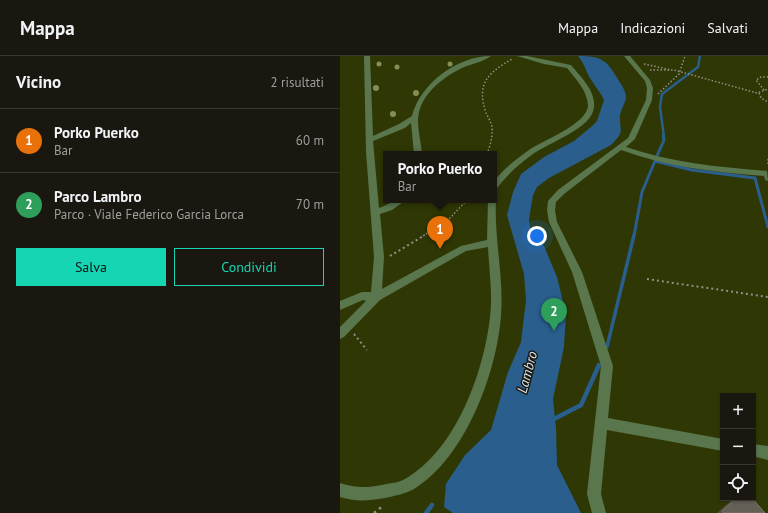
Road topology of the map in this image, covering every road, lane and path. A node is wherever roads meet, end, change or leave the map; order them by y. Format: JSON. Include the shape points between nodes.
{"nodes":[{"id":1,"x":367,"y":56,"type":"edge"},
{"id":2,"x":488,"y":56,"type":"edge"},
{"id":3,"x":517,"y":56,"type":"edge"},
{"id":4,"x":562,"y":56,"type":"edge"},
{"id":5,"x":685,"y":56,"type":"edge"},
{"id":6,"x":630,"y":59,"type":"edge"},
{"id":7,"x":569,"y":66,"type":"junction"},
{"id":8,"x":640,"y":70,"type":"junction"},
{"id":9,"x":674,"y":70,"type":"junction"},
{"id":10,"x":680,"y":72,"type":"junction"},
{"id":11,"x":768,"y":77,"type":"edge"},
{"id":12,"x":768,"y":89,"type":"edge"},
{"id":13,"x":764,"y":90,"type":"junction"},
{"id":14,"x":759,"y":94,"type":"junction"},
{"id":15,"x":649,"y":100,"type":"junction"},
{"id":16,"x":768,"y":102,"type":"edge"},
{"id":17,"x":415,"y":117,"type":"junction"},
{"id":18,"x":370,"y":140,"type":"junction"},
{"id":19,"x":622,"y":148,"type":"junction"},
{"id":20,"x":418,"y":151,"type":"edge"},
{"id":21,"x":488,"y":151,"type":"edge"},
{"id":22,"x":767,"y":176,"type":"edge"},
{"id":23,"x":497,"y":182,"type":"edge"},
{"id":24,"x":397,"y":203,"type":"edge"},
{"id":25,"x":464,"y":203,"type":"edge"},
{"id":26,"x":492,"y":203,"type":"edge"},
{"id":27,"x":374,"y":212,"type":"junction"},
{"id":28,"x":491,"y":243,"type":"junction"},
{"id":29,"x":378,"y":262,"type":"junction"},
{"id":30,"x":647,"y":279,"type":"dead end"},
{"id":31,"x":376,"y":297,"type":"junction"},
{"id":32,"x":768,"y":297,"type":"edge"},
{"id":33,"x":340,"y":306,"type":"edge"},
{"id":34,"x":344,"y":330,"type":"edge"},
{"id":35,"x":367,"y":350,"type":"dead end"},
{"id":36,"x":602,"y":423,"type":"junction"},
{"id":37,"x":720,"y":444,"type":"edge"},
{"id":38,"x":756,"y":451,"type":"edge"},
{"id":39,"x":768,"y":453,"type":"edge"},
{"id":40,"x":340,"y":490,"type":"edge"},
{"id":41,"x":600,"y":513,"type":"edge"}],
"edges":[{"from":1,"to":18,"type":"street"},
{"from":2,"to":17,"type":"street","via":[[463,65],[439,80],[422,99]]},
{"from":3,"to":7,"type":"street"},
{"from":3,"to":21,"type":"path","via":[[489,73],[482,83],[482,94],[492,126]]},
{"from":4,"to":7,"type":"street"},
{"from":5,"to":10,"type":"path"},
{"from":6,"to":8,"type":"street"},
{"from":6,"to":9,"type":"path"},
{"from":7,"to":23,"type":"street","via":[[587,94],[591,103],[590,113],[584,121],[532,151]]},
{"from":8,"to":9,"type":"path"},
{"from":8,"to":15,"type":"street","via":[[648,81]]},
{"from":9,"to":10,"type":"path"},
{"from":10,"to":14,"type":"path"},
{"from":10,"to":15,"type":"path","via":[[663,91]]},
{"from":11,"to":13,"type":"path","via":[[757,79]]},
{"from":12,"to":13,"type":"path"},
{"from":13,"to":14,"type":"path"},
{"from":14,"to":16,"type":"path"},
{"from":15,"to":19,"type":"street","via":[[631,139]]},
{"from":17,"to":18,"type":"street","via":[[402,126]]},
{"from":17,"to":20,"type":"street"},
{"from":18,"to":27,"type":"street"},
{"from":19,"to":22,"type":"street","via":[[643,156]]},
{"from":19,"to":36,"type":"street","via":[[561,192],[552,201],[551,210],[558,234],[578,272],[607,366]]},
{"from":24,"to":27,"type":"street"},
{"from":25,"to":29,"type":"path","via":[[443,225]]},
{"from":26,"to":28,"type":"street"},
{"from":27,"to":29,"type":"street"},
{"from":28,"to":31,"type":"street","via":[[464,248]]},
{"from":28,"to":40,"type":"street","via":[[496,314],[492,340],[487,364],[472,404],[454,438],[433,466],[407,485],[360,495]]},
{"from":29,"to":31,"type":"street"},
{"from":30,"to":32,"type":"path"},
{"from":31,"to":33,"type":"street","via":[[362,296]]},
{"from":31,"to":34,"type":"street"},
{"from":34,"to":35,"type":"path"},
{"from":36,"to":37,"type":"street"},
{"from":36,"to":41,"type":"street","via":[[594,494]]},
{"from":38,"to":39,"type":"street"}]}
